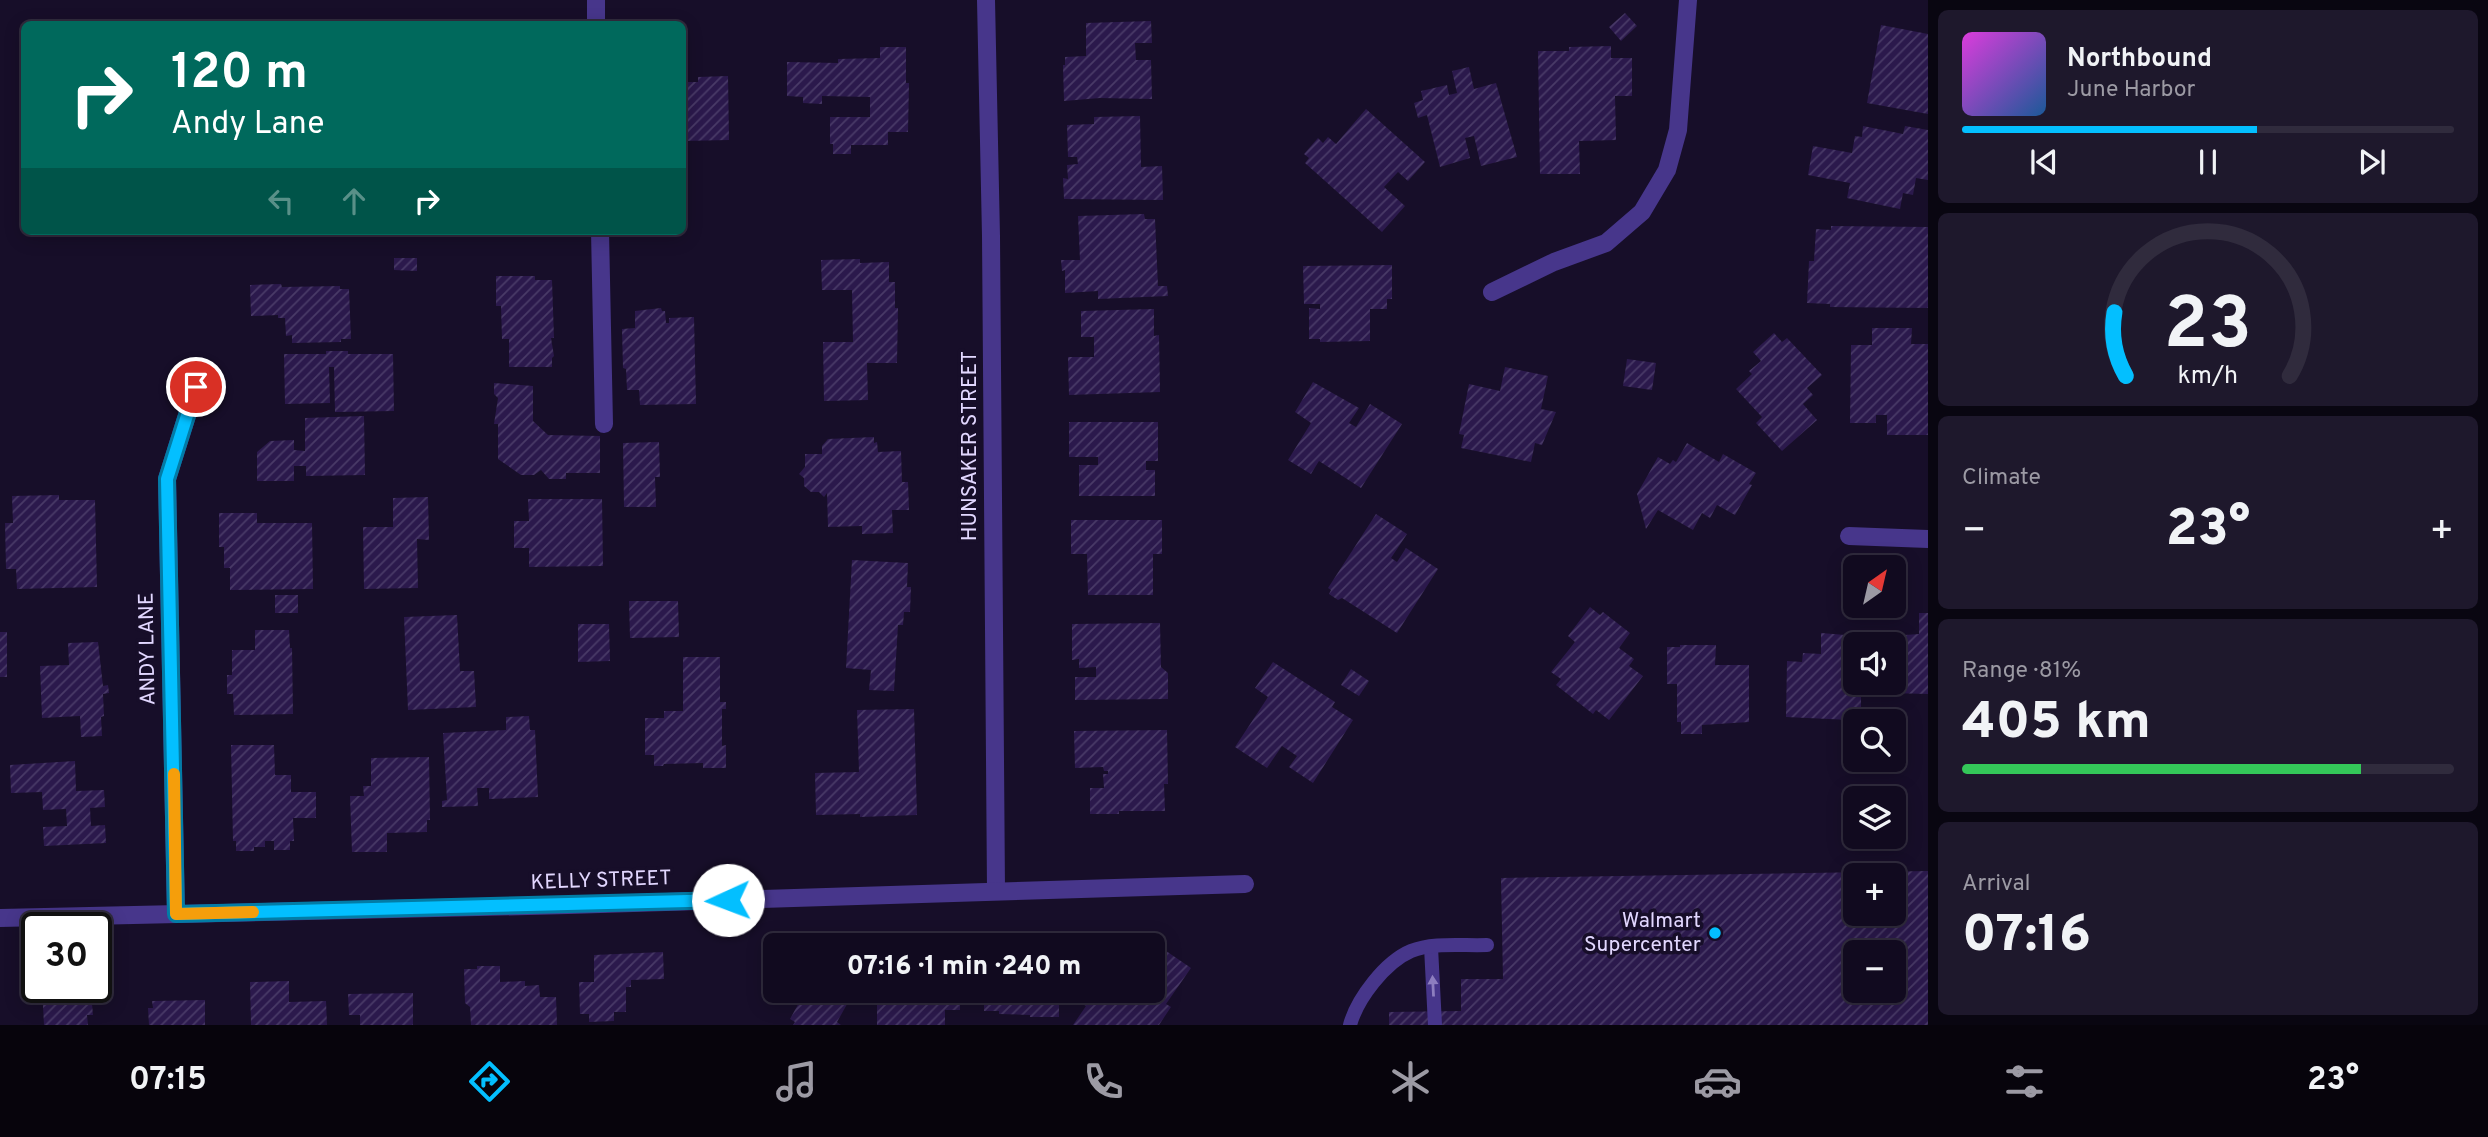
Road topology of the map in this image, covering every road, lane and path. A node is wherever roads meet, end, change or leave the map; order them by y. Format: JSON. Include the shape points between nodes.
{"nodes":[{"id":1,"x":596,"y":0,"type":"edge"},
{"id":2,"x":986,"y":0,"type":"edge"},
{"id":3,"x":1688,"y":0,"type":"edge"},
{"id":4,"x":596,"y":21,"type":"edge"},
{"id":5,"x":600,"y":235,"type":"edge"},
{"id":6,"x":1492,"y":292,"type":"dead end"},
{"id":7,"x":196,"y":387,"type":"dead end"},
{"id":8,"x":604,"y":425,"type":"dead end"},
{"id":9,"x":1849,"y":536,"type":"dead end"},
{"id":10,"x":1928,"y":539,"type":"edge"},
{"id":11,"x":1244,"y":884,"type":"dead end"},
{"id":12,"x":996,"y":891,"type":"junction"},
{"id":13,"x":176,"y":914,"type":"junction"},
{"id":14,"x":0,"y":918,"type":"edge"},
{"id":15,"x":1487,"y":945,"type":"dead end"},
{"id":16,"x":1431,"y":947,"type":"junction"},
{"id":17,"x":1350,"y":1025,"type":"edge"},
{"id":18,"x":1435,"y":1025,"type":"edge"}],
"edges":[{"from":1,"to":4,"type":"street"},
{"from":2,"to":12,"type":"street","name":"HUNSAKER STREET"},
{"from":3,"to":6,"type":"street","via":[[1678,130],[1667,170],[1642,212],[1606,243]]},
{"from":5,"to":8,"type":"street"},
{"from":7,"to":13,"type":"street","name":"ANDY LANE","via":[[167,479]]},
{"from":9,"to":10,"type":"street"},
{"from":11,"to":12,"type":"street","name":"KELLY STREET"},
{"from":12,"to":13,"type":"street","name":"KELLY STREET"},
{"from":13,"to":14,"type":"street","name":"KELLY STREET"},
{"from":15,"to":16,"type":"lane"},
{"from":16,"to":17,"type":"lane","via":[[1410,951],[1390,966],[1367,989]]},
{"from":18,"to":16,"type":"lane","one_way":true}]}
